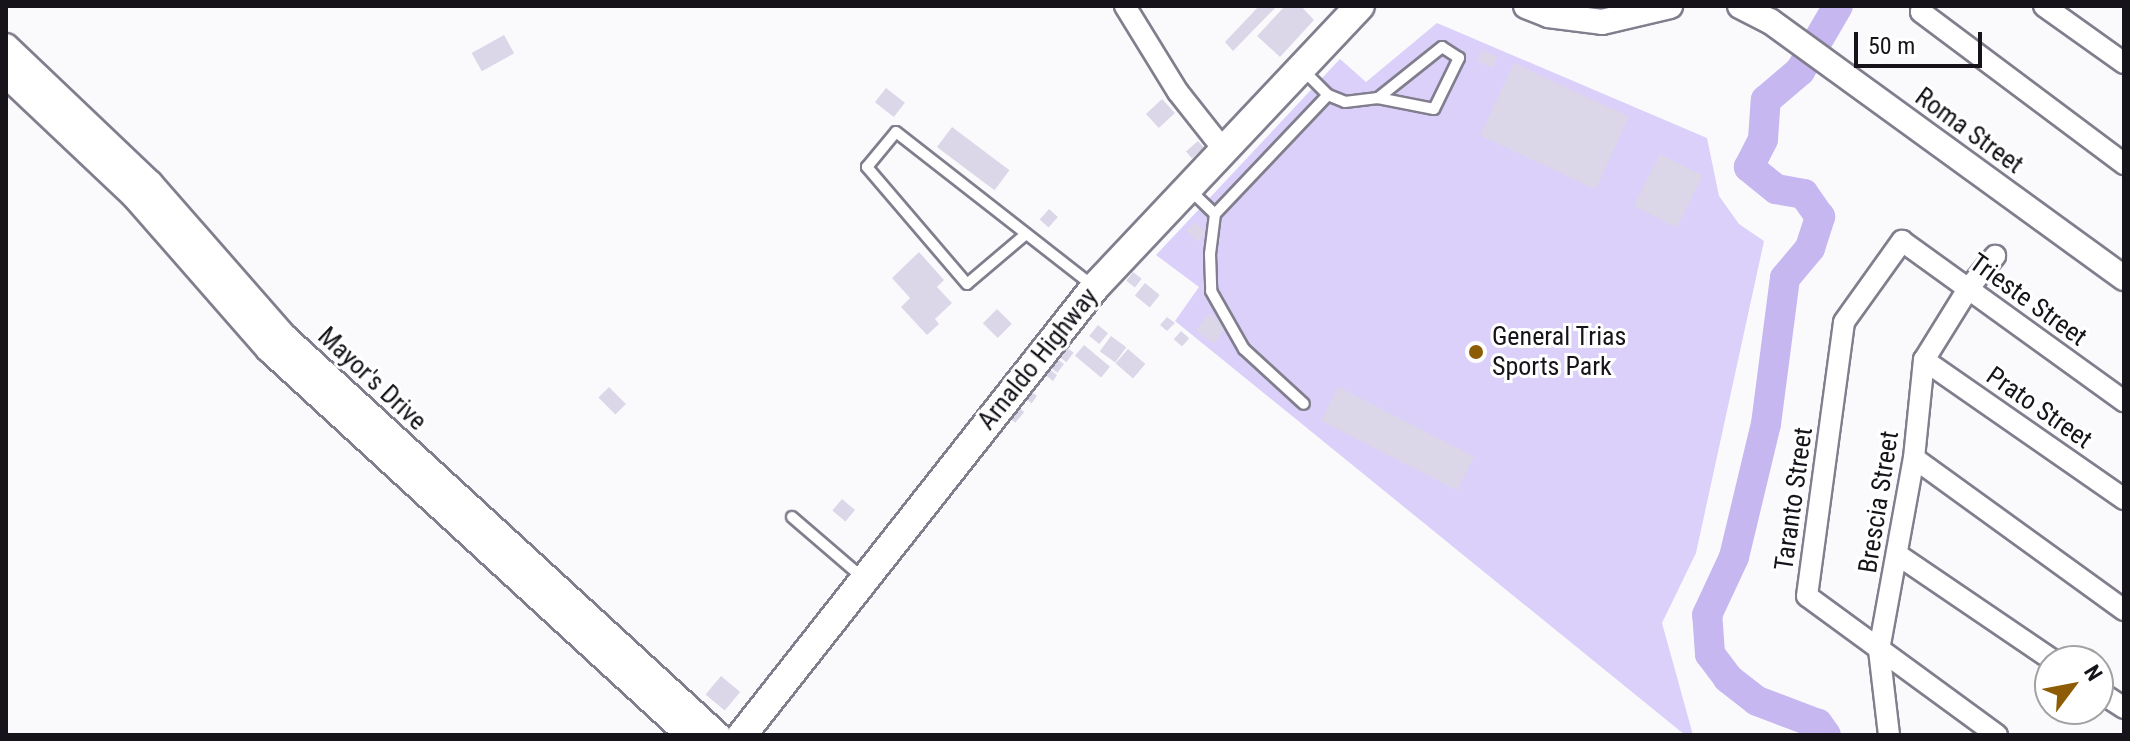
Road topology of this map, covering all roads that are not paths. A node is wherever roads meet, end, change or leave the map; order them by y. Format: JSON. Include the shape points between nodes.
{"nodes":[{"id":1,"x":1125,"y":6,"type":"edge"},
{"id":2,"x":1360,"y":6,"type":"edge"},
{"id":3,"x":1526,"y":6,"type":"edge"},
{"id":4,"x":1670,"y":6,"type":"edge"},
{"id":5,"x":1740,"y":6,"type":"edge"},
{"id":6,"x":2044,"y":6,"type":"edge"},
{"id":7,"x":1922,"y":9,"type":"edge"},
{"id":8,"x":1645,"y":10,"type":"edge"},
{"id":9,"x":6,"y":46,"type":"edge"},
{"id":10,"x":2124,"y":63,"type":"edge"},
{"id":11,"x":1301,"y":69,"type":"junction"},
{"id":12,"x":6,"y":75,"type":"edge"},
{"id":13,"x":1328,"y":95,"type":"junction"},
{"id":14,"x":1378,"y":98,"type":"junction"},
{"id":15,"x":1223,"y":149,"type":"junction"},
{"id":16,"x":2124,"y":164,"type":"edge"},
{"id":17,"x":1187,"y":186,"type":"junction"},
{"id":18,"x":1215,"y":214,"type":"junction"},
{"id":19,"x":1026,"y":234,"type":"junction"},
{"id":20,"x":1902,"y":241,"type":"joint"},
{"id":21,"x":1995,"y":256,"type":"dead end"},
{"id":22,"x":2124,"y":278,"type":"edge"},
{"id":23,"x":1095,"y":287,"type":"junction"},
{"id":24,"x":1968,"y":289,"type":"junction"},
{"id":25,"x":1924,"y":360,"type":"junction"},
{"id":26,"x":2124,"y":401,"type":"edge"},
{"id":27,"x":1304,"y":404,"type":"dead end"},
{"id":28,"x":363,"y":423,"type":"junction"},
{"id":29,"x":1914,"y":458,"type":"junction"},
{"id":30,"x":2124,"y":499,"type":"edge"},
{"id":31,"x":792,"y":517,"type":"dead end"},
{"id":32,"x":1898,"y":555,"type":"junction"},
{"id":33,"x":864,"y":579,"type":"junction"},
{"id":34,"x":2124,"y":610,"type":"edge"},
{"id":35,"x":2034,"y":647,"type":"edge"},
{"id":36,"x":1879,"y":650,"type":"junction"},
{"id":37,"x":751,"y":731,"type":"edge"},
{"id":38,"x":688,"y":735,"type":"edge"},
{"id":39,"x":718,"y":735,"type":"edge"},
{"id":40,"x":1889,"y":735,"type":"edge"},
{"id":41,"x":1997,"y":735,"type":"edge"}],
"edges":[{"from":1,"to":15,"type":"street","via":[[1178,92]]},
{"from":2,"to":11,"type":"main road","name":"Arnaldo Highway"},
{"from":3,"to":8,"type":"street","via":[[1602,22]]},
{"from":4,"to":8,"type":"street"},
{"from":5,"to":22,"type":"street","name":"Roma Street","via":[[1791,36]]},
{"from":6,"to":10,"type":"street"},
{"from":7,"to":16,"type":"street"},
{"from":9,"to":28,"type":"street","name":"Mayor's Drive","via":[[150,183]]},
{"from":11,"to":13,"type":"lane"},
{"from":11,"to":15,"type":"main road","name":"Arnaldo Highway"},
{"from":12,"to":28,"type":"street","name":"Mayor's Drive","via":[[125,186],[269,350]]},
{"from":13,"to":14,"type":"lane","via":[[1345,102]]},
{"from":13,"to":18,"type":"lane"},
{"from":14,"to":14,"type":"lane","via":[[1434,109],[1459,58],[1442,47]]},
{"from":15,"to":17,"type":"main road","name":"Arnaldo Highway"},
{"from":17,"to":18,"type":"lane"},
{"from":17,"to":23,"type":"main road","name":"Arnaldo Highway"},
{"from":18,"to":27,"type":"lane","via":[[1211,291],[1244,349]]},
{"from":19,"to":19,"type":"lane","via":[[896,132],[867,167],[967,284]]},
{"from":19,"to":23,"type":"lane"},
{"from":20,"to":24,"type":"street","name":"Trieste Street"},
{"from":20,"to":36,"type":"street","name":"Taranto Street","via":[[1844,322],[1807,596]]},
{"from":21,"to":24,"type":"street","name":"Brescia Street"},
{"from":23,"to":33,"type":"main road","name":"Arnaldo Highway"},
{"from":24,"to":25,"type":"street","name":"Brescia Street"},
{"from":24,"to":26,"type":"street","name":"Trieste Street"},
{"from":25,"to":29,"type":"street","name":"Brescia Street"},
{"from":25,"to":30,"type":"street","name":"Prato Street"},
{"from":28,"to":38,"type":"street","name":"Mayor's Drive"},
{"from":28,"to":39,"type":"street","name":"Mayor's Drive"},
{"from":29,"to":32,"type":"street","name":"Brescia Street"},
{"from":29,"to":34,"type":"street"},
{"from":31,"to":33,"type":"lane"},
{"from":32,"to":35,"type":"street"},
{"from":32,"to":36,"type":"street","name":"Brescia Street"},
{"from":33,"to":37,"type":"main road","name":"Arnaldo Highway"},
{"from":36,"to":40,"type":"street","name":"Brescia Street"},
{"from":36,"to":41,"type":"street","name":"Taranto Street"}]}
